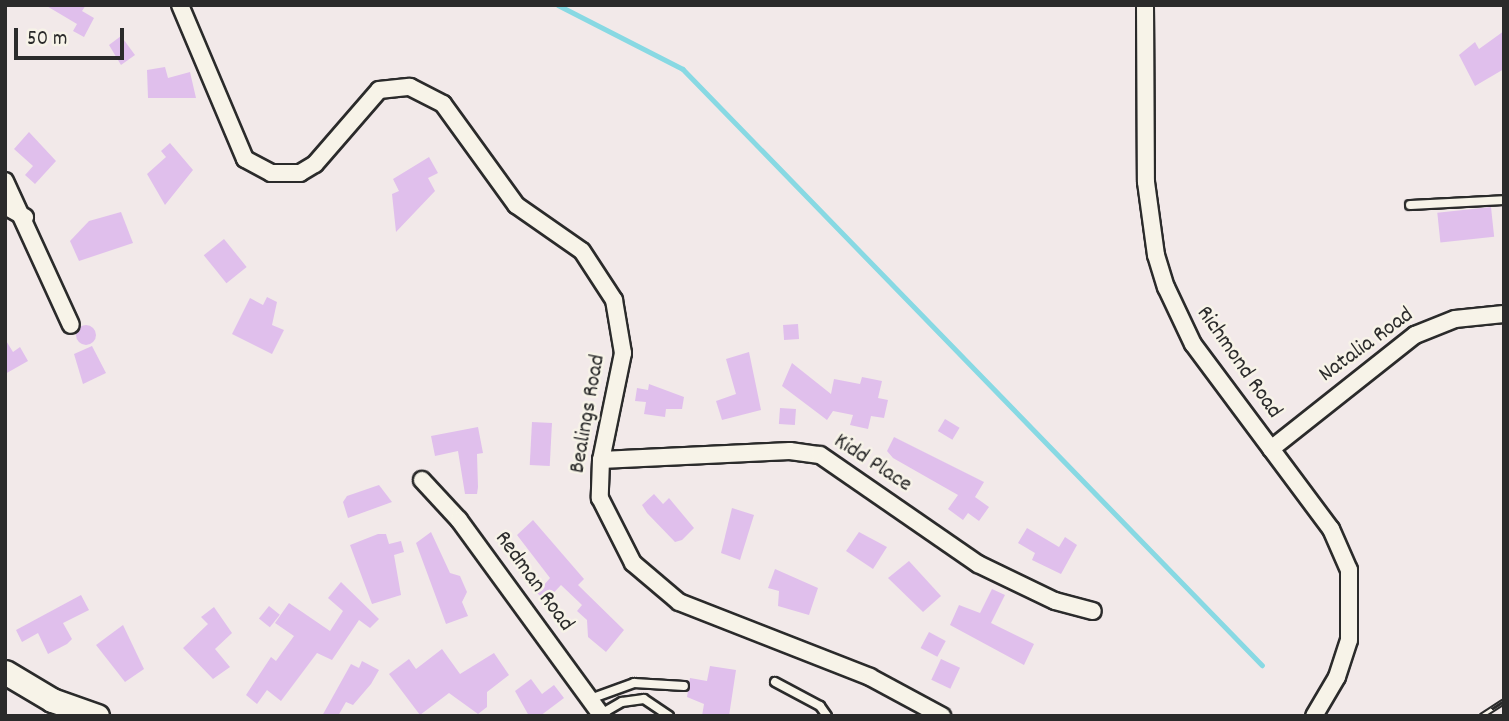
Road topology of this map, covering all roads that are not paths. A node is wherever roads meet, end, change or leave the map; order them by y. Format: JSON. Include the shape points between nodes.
{"nodes":[{"id":1,"x":180,"y":5,"type":"edge"},
{"id":2,"x":1145,"y":5,"type":"edge"},
{"id":3,"x":5,"y":181,"type":"edge"},
{"id":4,"x":1504,"y":200,"type":"edge"},
{"id":5,"x":1410,"y":205,"type":"dead end"},
{"id":6,"x":5,"y":206,"type":"edge"},
{"id":7,"x":25,"y":217,"type":"junction"},
{"id":8,"x":1504,"y":314,"type":"edge"},
{"id":9,"x":71,"y":325,"type":"dead end"},
{"id":10,"x":1271,"y":449,"type":"junction"},
{"id":11,"x":601,"y":460,"type":"junction"},
{"id":12,"x":422,"y":480,"type":"dead end"},
{"id":13,"x":1093,"y":611,"type":"dead end"},
{"id":14,"x":5,"y":672,"type":"edge"},
{"id":15,"x":775,"y":682,"type":"dead end"},
{"id":16,"x":684,"y":686,"type":"dead end"},
{"id":17,"x":590,"y":699,"type":"junction"},
{"id":18,"x":602,"y":715,"type":"edge"},
{"id":19,"x":97,"y":716,"type":"edge"},
{"id":20,"x":669,"y":716,"type":"edge"},
{"id":21,"x":827,"y":716,"type":"edge"},
{"id":22,"x":942,"y":716,"type":"edge"},
{"id":23,"x":1314,"y":716,"type":"edge"}],
"edges":[{"from":1,"to":11,"type":"street","name":"Bealings Road","via":[[244,159],[257,167],[300,173],[315,164],[379,89],[410,87],[443,104],[516,205],[582,251],[610,291],[622,326],[620,384]]},
{"from":2,"to":10,"type":"street","name":"Richmond Road","via":[[1146,183],[1156,255],[1193,344]]},
{"from":3,"to":7,"type":"street"},
{"from":4,"to":5,"type":"lane"},
{"from":6,"to":7,"type":"street"},
{"from":7,"to":9,"type":"street"},
{"from":8,"to":10,"type":"street","name":"Natalia Road","via":[[1455,319],[1415,335]]},
{"from":10,"to":23,"type":"street","name":"Richmond Road","via":[[1331,528],[1349,570],[1349,640],[1337,677]]},
{"from":11,"to":13,"type":"street","name":"Kidd Place","via":[[790,451],[820,455],[978,564],[1046,597]]},
{"from":11,"to":22,"type":"street","name":"Bealings Road","via":[[604,513],[633,563],[661,590],[702,612],[870,677]]},
{"from":12,"to":17,"type":"street","name":"Redman Road","via":[[459,520]]},
{"from":14,"to":19,"type":"main road","via":[[52,700]]},
{"from":15,"to":21,"type":"lane","via":[[820,706]]},
{"from":16,"to":17,"type":"lane","via":[[634,683]]},
{"from":17,"to":18,"type":"street","name":"Redman Road"},
{"from":18,"to":20,"type":"lane","via":[[622,702],[644,699]]}]}
